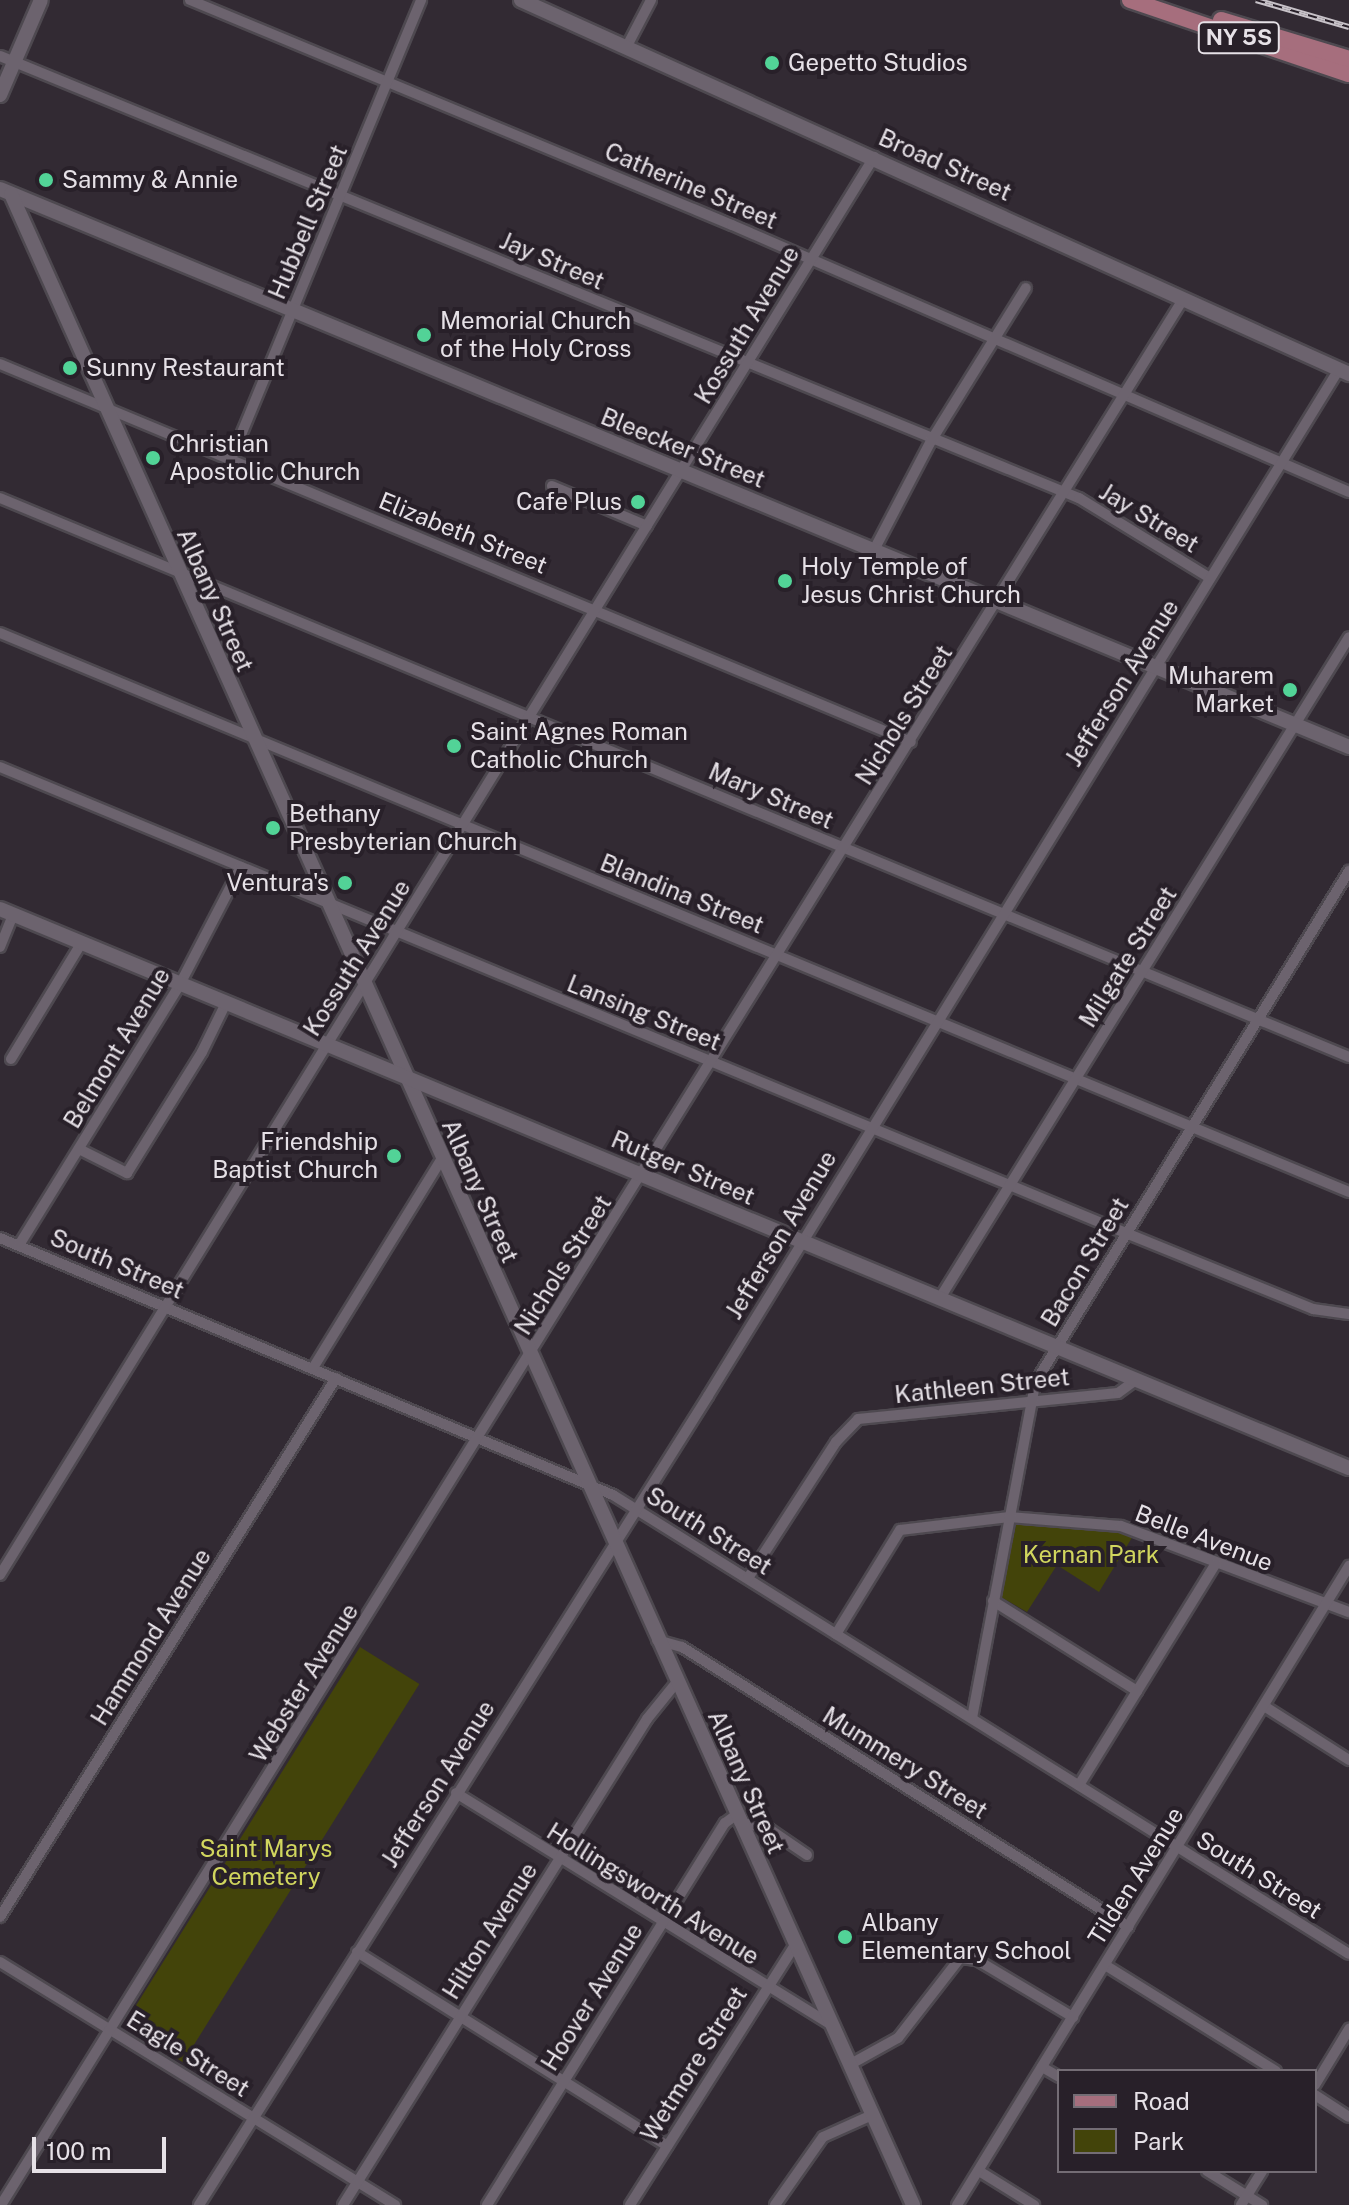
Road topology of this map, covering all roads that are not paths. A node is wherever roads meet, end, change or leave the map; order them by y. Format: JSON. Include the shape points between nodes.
{"nodes":[{"id":1,"x":41,"y":0,"type":"edge"},
{"id":2,"x":190,"y":0,"type":"edge"},
{"id":3,"x":421,"y":0,"type":"edge"},
{"id":4,"x":521,"y":0,"type":"edge"},
{"id":5,"x":651,"y":0,"type":"edge"},
{"id":6,"x":1130,"y":0,"type":"edge"},
{"id":7,"x":1163,"y":0,"type":"edge"},
{"id":8,"x":627,"y":46,"type":"junction"},
{"id":9,"x":0,"y":56,"type":"edge"},
{"id":10,"x":1349,"y":59,"type":"edge"},
{"id":11,"x":15,"y":62,"type":"junction"},
{"id":12,"x":1349,"y":74,"type":"edge"},
{"id":13,"x":388,"y":81,"type":"junction"},
{"id":14,"x":0,"y":95,"type":"edge"},
{"id":15,"x":874,"y":157,"type":"junction"},
{"id":16,"x":6,"y":191,"type":"edge"},
{"id":17,"x":341,"y":195,"type":"junction"},
{"id":18,"x":811,"y":259,"type":"junction"},
{"id":19,"x":1026,"y":288,"type":"dead end"},
{"id":20,"x":1184,"y":298,"type":"junction"},
{"id":21,"x":292,"y":311,"type":"junction"},
{"id":22,"x":994,"y":337,"type":"junction"},
{"id":23,"x":747,"y":363,"type":"junction"},
{"id":24,"x":0,"y":364,"type":"edge"},
{"id":25,"x":1344,"y":371,"type":"edge"},
{"id":26,"x":1125,"y":394,"type":"junction"},
{"id":27,"x":105,"y":407,"type":"junction"},
{"id":28,"x":931,"y":441,"type":"junction"},
{"id":29,"x":231,"y":459,"type":"junction"},
{"id":30,"x":1281,"y":463,"type":"junction"},
{"id":31,"x":681,"y":471,"type":"junction"},
{"id":32,"x":552,"y":486,"type":"dead end"},
{"id":33,"x":1349,"y":492,"type":"edge"},
{"id":34,"x":1065,"y":493,"type":"junction"},
{"id":35,"x":0,"y":498,"type":"edge"},
{"id":36,"x":647,"y":526,"type":"junction"},
{"id":37,"x":874,"y":550,"type":"junction"},
{"id":38,"x":177,"y":571,"type":"junction"},
{"id":39,"x":1210,"y":578,"type":"junction"},
{"id":40,"x":999,"y":602,"type":"junction"},
{"id":41,"x":595,"y":609,"type":"junction"},
{"id":42,"x":0,"y":633,"type":"edge"},
{"id":43,"x":1349,"y":637,"type":"edge"},
{"id":44,"x":1156,"y":667,"type":"junction"},
{"id":45,"x":529,"y":718,"type":"junction"},
{"id":46,"x":1296,"y":725,"type":"junction"},
{"id":47,"x":253,"y":737,"type":"junction"},
{"id":48,"x":911,"y":742,"type":"junction"},
{"id":49,"x":1349,"y":747,"type":"edge"},
{"id":50,"x":0,"y":767,"type":"edge"},
{"id":51,"x":463,"y":825,"type":"junction"},
{"id":52,"x":844,"y":848,"type":"junction"},
{"id":53,"x":241,"y":867,"type":"junction"},
{"id":54,"x":1349,"y":871,"type":"edge"},
{"id":55,"x":328,"y":904,"type":"junction"},
{"id":56,"x":7,"y":911,"type":"edge"},
{"id":57,"x":1002,"y":913,"type":"junction"},
{"id":58,"x":395,"y":932,"type":"junction"},
{"id":59,"x":82,"y":942,"type":"junction"},
{"id":60,"x":0,"y":947,"type":"edge"},
{"id":61,"x":779,"y":956,"type":"junction"},
{"id":62,"x":1143,"y":972,"type":"junction"},
{"id":63,"x":180,"y":984,"type":"junction"},
{"id":64,"x":364,"y":985,"type":"junction"},
{"id":65,"x":226,"y":1003,"type":"junction"},
{"id":66,"x":1258,"y":1019,"type":"junction"},
{"id":67,"x":935,"y":1021,"type":"junction"},
{"id":68,"x":328,"y":1044,"type":"junction"},
{"id":69,"x":1349,"y":1057,"type":"edge"},
{"id":70,"x":11,"y":1059,"type":"dead end"},
{"id":71,"x":713,"y":1063,"type":"junction"},
{"id":72,"x":404,"y":1075,"type":"junction"},
{"id":73,"x":1076,"y":1079,"type":"junction"},
{"id":74,"x":1191,"y":1126,"type":"junction"},
{"id":75,"x":869,"y":1128,"type":"junction"},
{"id":76,"x":79,"y":1149,"type":"junction"},
{"id":77,"x":441,"y":1160,"type":"junction"},
{"id":78,"x":643,"y":1175,"type":"junction"},
{"id":79,"x":1009,"y":1185,"type":"junction"},
{"id":80,"x":1349,"y":1192,"type":"edge"},
{"id":81,"x":1126,"y":1233,"type":"junction"},
{"id":82,"x":0,"y":1238,"type":"edge"},
{"id":83,"x":800,"y":1241,"type":"junction"},
{"id":84,"x":19,"y":1245,"type":"junction"},
{"id":85,"x":940,"y":1298,"type":"junction"},
{"id":86,"x":166,"y":1306,"type":"junction"},
{"id":87,"x":1349,"y":1314,"type":"edge"},
{"id":88,"x":1057,"y":1347,"type":"junction"},
{"id":89,"x":529,"y":1356,"type":"junction"},
{"id":90,"x":313,"y":1368,"type":"junction"},
{"id":91,"x":336,"y":1378,"type":"junction"},
{"id":92,"x":1136,"y":1380,"type":"junction"},
{"id":93,"x":1030,"y":1401,"type":"junction"},
{"id":94,"x":479,"y":1436,"type":"junction"},
{"id":95,"x":1349,"y":1468,"type":"edge"},
{"id":96,"x":584,"y":1480,"type":"junction"},
{"id":97,"x":634,"y":1509,"type":"junction"},
{"id":98,"x":1009,"y":1517,"type":"junction"},
{"id":99,"x":613,"y":1543,"type":"junction"},
{"id":100,"x":1216,"y":1563,"type":"junction"},
{"id":101,"x":1349,"y":1566,"type":"edge"},
{"id":102,"x":0,"y":1575,"type":"edge"},
{"id":103,"x":748,"y":1578,"type":"junction"},
{"id":104,"x":993,"y":1601,"type":"junction"},
{"id":105,"x":1327,"y":1603,"type":"junction"},
{"id":106,"x":1349,"y":1612,"type":"edge"},
{"id":107,"x":836,"y":1634,"type":"junction"},
{"id":108,"x":657,"y":1640,"type":"junction"},
{"id":109,"x":677,"y":1682,"type":"junction"},
{"id":110,"x":1137,"y":1691,"type":"junction"},
{"id":111,"x":1264,"y":1706,"type":"junction"},
{"id":112,"x":972,"y":1718,"type":"junction"},
{"id":113,"x":1349,"y":1760,"type":"edge"},
{"id":114,"x":1079,"y":1785,"type":"junction"},
{"id":115,"x":456,"y":1793,"type":"junction"},
{"id":116,"x":737,"y":1818,"type":"junction"},
{"id":117,"x":1177,"y":1847,"type":"junction"},
{"id":118,"x":807,"y":1855,"type":"dead end"},
{"id":119,"x":559,"y":1859,"type":"junction"},
{"id":120,"x":0,"y":1917,"type":"edge"},
{"id":121,"x":663,"y":1922,"type":"junction"},
{"id":122,"x":1129,"y":1927,"type":"junction"},
{"id":123,"x":795,"y":1945,"type":"junction"},
{"id":124,"x":357,"y":1952,"type":"junction"},
{"id":125,"x":1349,"y":1954,"type":"edge"},
{"id":126,"x":0,"y":1962,"type":"edge"},
{"id":127,"x":1105,"y":1965,"type":"junction"},
{"id":128,"x":765,"y":1988,"type":"junction"},
{"id":129,"x":460,"y":2016,"type":"junction"},
{"id":130,"x":1073,"y":2017,"type":"junction"},
{"id":131,"x":830,"y":2024,"type":"junction"},
{"id":132,"x":1349,"y":2029,"type":"edge"},
{"id":133,"x":111,"y":2030,"type":"junction"},
{"id":134,"x":849,"y":2065,"type":"junction"},
{"id":135,"x":1042,"y":2067,"type":"junction"},
{"id":136,"x":1273,"y":2069,"type":"edge"},
{"id":137,"x":1057,"y":2076,"type":"edge"},
{"id":138,"x":564,"y":2081,"type":"junction"},
{"id":139,"x":1317,"y":2082,"type":"edge"},
{"id":140,"x":1317,"y":2096,"type":"edge"},
{"id":141,"x":872,"y":2115,"type":"junction"},
{"id":142,"x":1349,"y":2117,"type":"edge"},
{"id":143,"x":253,"y":2118,"type":"junction"},
{"id":144,"x":667,"y":2146,"type":"junction"},
{"id":145,"x":979,"y":2171,"type":"junction"},
{"id":146,"x":1210,"y":2173,"type":"edge"},
{"id":147,"x":1261,"y":2173,"type":"edge"},
{"id":148,"x":357,"y":2181,"type":"junction"},
{"id":149,"x":1244,"y":2200,"type":"edge"},
{"id":150,"x":1,"y":2205,"type":"edge"},
{"id":151,"x":199,"y":2205,"type":"edge"},
{"id":152,"x":343,"y":2205,"type":"edge"},
{"id":153,"x":395,"y":2205,"type":"edge"},
{"id":154,"x":487,"y":2205,"type":"edge"},
{"id":155,"x":630,"y":2205,"type":"edge"},
{"id":156,"x":775,"y":2205,"type":"edge"},
{"id":157,"x":913,"y":2205,"type":"edge"},
{"id":158,"x":957,"y":2205,"type":"edge"},
{"id":159,"x":1034,"y":2205,"type":"edge"},
{"id":160,"x":1262,"y":2205,"type":"edge"}],
"edges":[{"from":1,"to":11,"type":"street"},
{"from":2,"to":13,"type":"street","name":"Catherine Street"},
{"from":3,"to":13,"type":"street","name":"Hubbell Street"},
{"from":4,"to":8,"type":"street","name":"Broad Street"},
{"from":5,"to":8,"type":"street"},
{"from":6,"to":12,"type":"main road","number":"NY 5S"},
{"from":7,"to":10,"type":"main road","number":"NY 5S"},
{"from":8,"to":15,"type":"street","name":"Broad Street"},
{"from":9,"to":11,"type":"street","name":"Jay Street"},
{"from":11,"to":14,"type":"street"},
{"from":11,"to":17,"type":"street","name":"Jay Street"},
{"from":13,"to":17,"type":"street","name":"Hubbell Street"},
{"from":13,"to":18,"type":"street","name":"Catherine Street"},
{"from":15,"to":18,"type":"street","name":"Kossuth Avenue"},
{"from":15,"to":20,"type":"street","name":"Broad Street"},
{"from":16,"to":21,"type":"street","name":"Bleecker Street"},
{"from":16,"to":27,"type":"street","name":"Albany Street"},
{"from":17,"to":21,"type":"street","name":"Hubbell Street"},
{"from":17,"to":23,"type":"street","name":"Jay Street"},
{"from":18,"to":22,"type":"street","name":"Catherine Street"},
{"from":18,"to":23,"type":"street","name":"Kossuth Avenue"},
{"from":19,"to":22,"type":"street"},
{"from":20,"to":25,"type":"street","name":"Broad Street"},
{"from":20,"to":26,"type":"street","name":"Nichols Street"},
{"from":21,"to":29,"type":"street","name":"Hubbell Street"},
{"from":21,"to":31,"type":"street","name":"Bleecker Street"},
{"from":22,"to":26,"type":"street","name":"Catherine Street"},
{"from":22,"to":28,"type":"street"},
{"from":23,"to":28,"type":"street","name":"Jay Street"},
{"from":23,"to":31,"type":"street","name":"Kossuth Avenue"},
{"from":24,"to":27,"type":"street","name":"Elizabeth Street"},
{"from":25,"to":30,"type":"street","name":"Jefferson Avenue"},
{"from":26,"to":30,"type":"street","name":"Catherine Street"},
{"from":26,"to":34,"type":"street","name":"Nichols Street"},
{"from":27,"to":29,"type":"street","name":"Elizabeth Street"},
{"from":27,"to":38,"type":"street","name":"Albany Street"},
{"from":28,"to":34,"type":"street","name":"Jay Street"},
{"from":28,"to":37,"type":"street"},
{"from":29,"to":41,"type":"street","name":"Elizabeth Street"},
{"from":30,"to":33,"type":"street","name":"Catherine Street"},
{"from":30,"to":39,"type":"street","name":"Jefferson Avenue"},
{"from":31,"to":36,"type":"street","name":"Kossuth Avenue"},
{"from":31,"to":37,"type":"street","name":"Bleecker Street"},
{"from":32,"to":36,"type":"street"},
{"from":34,"to":39,"type":"street","name":"Jay Street"},
{"from":34,"to":40,"type":"street","name":"Nichols Street"},
{"from":35,"to":38,"type":"street","name":"Mary Street"},
{"from":36,"to":41,"type":"street","name":"Kossuth Avenue"},
{"from":37,"to":40,"type":"street","name":"Bleecker Street"},
{"from":38,"to":45,"type":"street","name":"Mary Street"},
{"from":38,"to":47,"type":"street","name":"Albany Street"},
{"from":39,"to":44,"type":"street","name":"Jefferson Avenue"},
{"from":40,"to":44,"type":"street","name":"Bleecker Street"},
{"from":40,"to":48,"type":"street","name":"Nichols Street"},
{"from":41,"to":45,"type":"street","name":"Kossuth Avenue"},
{"from":41,"to":48,"type":"street","name":"Elizabeth Street"},
{"from":42,"to":47,"type":"street","name":"Blandina Street"},
{"from":43,"to":46,"type":"street","name":"Milgate Street"},
{"from":44,"to":46,"type":"street","name":"Bleecker Street"},
{"from":44,"to":57,"type":"street","name":"Jefferson Avenue"},
{"from":45,"to":51,"type":"street","name":"Kossuth Avenue"},
{"from":45,"to":52,"type":"street","name":"Mary Street"},
{"from":46,"to":49,"type":"street","name":"Bleecker Street"},
{"from":46,"to":62,"type":"street","name":"Milgate Street"},
{"from":47,"to":51,"type":"street","name":"Blandina Street"},
{"from":47,"to":55,"type":"street","name":"Albany Street"},
{"from":48,"to":52,"type":"street","name":"Nichols Street"},
{"from":50,"to":53,"type":"street","name":"Lansing Street"},
{"from":51,"to":58,"type":"street","name":"Kossuth Avenue"},
{"from":51,"to":61,"type":"street","name":"Blandina Street"},
{"from":52,"to":57,"type":"street","name":"Mary Street"},
{"from":52,"to":61,"type":"street","name":"Nichols Street"},
{"from":53,"to":55,"type":"street","name":"Lansing Street"},
{"from":53,"to":63,"type":"street","name":"Belmont Avenue"},
{"from":54,"to":66,"type":"street","name":"Bacon Street"},
{"from":55,"to":58,"type":"street","name":"Lansing Street"},
{"from":55,"to":64,"type":"street","name":"Albany Street"},
{"from":56,"to":59,"type":"street","name":"Rutger Street"},
{"from":56,"to":60,"type":"street"},
{"from":57,"to":62,"type":"street","name":"Mary Street"},
{"from":57,"to":67,"type":"street","name":"Jefferson Avenue"},
{"from":58,"to":64,"type":"street","name":"Kossuth Avenue"},
{"from":58,"to":71,"type":"street","name":"Lansing Street"},
{"from":59,"to":63,"type":"street","name":"Rutger Street"},
{"from":59,"to":70,"type":"street"},
{"from":61,"to":67,"type":"street","name":"Blandina Street"},
{"from":61,"to":71,"type":"street","name":"Nichols Street"},
{"from":62,"to":66,"type":"street","name":"Mary Street"},
{"from":62,"to":73,"type":"street","name":"Milgate Street"},
{"from":63,"to":65,"type":"street","name":"Rutger Street"},
{"from":63,"to":76,"type":"street","name":"Belmont Avenue"},
{"from":64,"to":68,"type":"street","name":"Kossuth Avenue"},
{"from":64,"to":72,"type":"street","name":"Albany Street"},
{"from":65,"to":68,"type":"street","name":"Rutger Street"},
{"from":65,"to":76,"type":"street","via":[[127,1173]]},
{"from":66,"to":69,"type":"street","name":"Mary Street"},
{"from":66,"to":74,"type":"street","name":"Bacon Street"},
{"from":67,"to":73,"type":"street","name":"Blandina Street"},
{"from":67,"to":75,"type":"street","name":"Jefferson Avenue"},
{"from":68,"to":72,"type":"street","name":"Rutger Street"},
{"from":68,"to":86,"type":"street","name":"Kossuth Avenue"},
{"from":71,"to":75,"type":"street","name":"Lansing Street"},
{"from":71,"to":78,"type":"street","name":"Nichols Street"},
{"from":72,"to":77,"type":"street","name":"Albany Street"},
{"from":72,"to":78,"type":"street","name":"Rutger Street"},
{"from":73,"to":74,"type":"street","name":"Blandina Street"},
{"from":73,"to":79,"type":"street","name":"Milgate Street"},
{"from":74,"to":80,"type":"street","name":"Blandina Street"},
{"from":74,"to":81,"type":"street","name":"Bacon Street"},
{"from":75,"to":79,"type":"street","name":"Lansing Street"},
{"from":75,"to":83,"type":"street","name":"Jefferson Avenue"},
{"from":76,"to":84,"type":"street","name":"Belmont Avenue"},
{"from":77,"to":89,"type":"street","name":"Albany Street"},
{"from":77,"to":90,"type":"street"},
{"from":78,"to":83,"type":"street","name":"Rutger Street"},
{"from":78,"to":89,"type":"street","name":"Nichols Street"},
{"from":79,"to":81,"type":"street","name":"Lansing Street"},
{"from":79,"to":85,"type":"street","name":"Milgate Street"},
{"from":81,"to":87,"type":"street","name":"Lansing Street","via":[[1323,1311]]},
{"from":81,"to":88,"type":"street","name":"Bacon Street"},
{"from":82,"to":84,"type":"street","name":"South Street"},
{"from":83,"to":85,"type":"street","name":"Rutger Street"},
{"from":83,"to":97,"type":"street","name":"Jefferson Avenue"},
{"from":84,"to":86,"type":"street","name":"South Street"},
{"from":85,"to":88,"type":"street","name":"Rutger Street"},
{"from":86,"to":90,"type":"street","name":"South Street"},
{"from":86,"to":102,"type":"street","name":"Kossuth Avenue"},
{"from":88,"to":92,"type":"street","name":"Rutger Street"},
{"from":88,"to":93,"type":"street","name":"Bacon Street"},
{"from":89,"to":94,"type":"street","name":"Webster Avenue"},
{"from":89,"to":96,"type":"street","name":"Albany Street"},
{"from":90,"to":91,"type":"street","name":"South Street"},
{"from":91,"to":94,"type":"street","name":"South Street"},
{"from":91,"to":120,"type":"street","name":"Hammond Avenue"},
{"from":92,"to":93,"type":"street","name":"Kathleen Street","via":[[1118,1393]]},
{"from":92,"to":95,"type":"street","name":"Rutger Street"},
{"from":93,"to":98,"type":"street","name":"Bacon Street"},
{"from":93,"to":103,"type":"street","name":"Kathleen Street","via":[[858,1419],[836,1442]]},
{"from":94,"to":96,"type":"street","name":"South Street"},
{"from":94,"to":133,"type":"street","name":"Webster Avenue"},
{"from":96,"to":97,"type":"street","name":"South Street"},
{"from":96,"to":99,"type":"street","name":"Albany Street"},
{"from":97,"to":99,"type":"street","name":"Jefferson Avenue"},
{"from":97,"to":103,"type":"street","name":"South Street"},
{"from":98,"to":100,"type":"street","name":"Belle Avenue","via":[[1121,1526]]},
{"from":98,"to":104,"type":"street","name":"Bacon Street"},
{"from":98,"to":107,"type":"street","name":"Belle Avenue","via":[[900,1530]]},
{"from":99,"to":108,"type":"street","name":"Albany Street"},
{"from":99,"to":115,"type":"street","name":"Jefferson Avenue"},
{"from":100,"to":105,"type":"street","name":"Belle Avenue"},
{"from":100,"to":110,"type":"street"},
{"from":101,"to":105,"type":"street","name":"Tilden Avenue"},
{"from":103,"to":107,"type":"street","name":"South Street"},
{"from":104,"to":110,"type":"street"},
{"from":104,"to":112,"type":"street","name":"Bacon Street"},
{"from":105,"to":106,"type":"street","name":"Belle Avenue"},
{"from":105,"to":111,"type":"street","name":"Tilden Avenue"},
{"from":107,"to":112,"type":"street","name":"South Street"},
{"from":108,"to":109,"type":"street","name":"Albany Street"},
{"from":108,"to":122,"type":"street","name":"Mummery Street","via":[[682,1647]]},
{"from":109,"to":116,"type":"street","name":"Albany Street"},
{"from":109,"to":119,"type":"street","name":"Hilton Avenue","via":[[647,1719]]},
{"from":110,"to":114,"type":"street"},
{"from":111,"to":113,"type":"street"},
{"from":111,"to":117,"type":"street","name":"Tilden Avenue"},
{"from":112,"to":114,"type":"street","name":"South Street"},
{"from":114,"to":117,"type":"street","name":"South Street"},
{"from":115,"to":119,"type":"street","name":"Hollingsworth Avenue"},
{"from":115,"to":124,"type":"street","name":"Jefferson Avenue"},
{"from":116,"to":118,"type":"street","via":[[769,1829]]},
{"from":116,"to":121,"type":"street","name":"Hoover Avenue"},
{"from":116,"to":123,"type":"street","name":"Albany Street"},
{"from":117,"to":122,"type":"street","name":"Tilden Avenue"},
{"from":117,"to":125,"type":"street","name":"South Street"},
{"from":119,"to":121,"type":"street","name":"Hollingsworth Avenue"},
{"from":119,"to":129,"type":"street","name":"Hilton Avenue"},
{"from":121,"to":128,"type":"street","name":"Hollingsworth Avenue"},
{"from":121,"to":138,"type":"street","name":"Hoover Avenue"},
{"from":122,"to":127,"type":"street","name":"Tilden Avenue"},
{"from":123,"to":128,"type":"street","name":"Wetmore Street"},
{"from":123,"to":131,"type":"street","name":"Albany Street"},
{"from":124,"to":129,"type":"street"},
{"from":124,"to":143,"type":"street","name":"Jefferson Avenue"},
{"from":126,"to":133,"type":"street","name":"Eagle Street"},
{"from":127,"to":130,"type":"street","name":"Tilden Avenue"},
{"from":127,"to":136,"type":"street"},
{"from":128,"to":131,"type":"street","name":"Hollingsworth Avenue"},
{"from":128,"to":144,"type":"street","name":"Wetmore Street"},
{"from":129,"to":138,"type":"street"},
{"from":129,"to":148,"type":"street","name":"Hilton Avenue"},
{"from":130,"to":134,"type":"street","via":[[969,1958],[953,1965],[898,2038]]},
{"from":130,"to":135,"type":"street","name":"Tilden Avenue"},
{"from":131,"to":134,"type":"street","name":"Albany Street"},
{"from":132,"to":139,"type":"street"},
{"from":133,"to":143,"type":"street","name":"Eagle Street"},
{"from":133,"to":150,"type":"street","name":"Webster Avenue"},
{"from":134,"to":141,"type":"street","name":"Albany Street"},
{"from":135,"to":137,"type":"street"},
{"from":135,"to":145,"type":"street","name":"Tilden Avenue"},
{"from":138,"to":144,"type":"street"},
{"from":138,"to":154,"type":"street","name":"Hoover Avenue"},
{"from":140,"to":142,"type":"street"},
{"from":141,"to":156,"type":"street","via":[[823,2137]]},
{"from":141,"to":157,"type":"street","name":"Albany Street"},
{"from":143,"to":148,"type":"street","name":"Eagle Street"},
{"from":143,"to":151,"type":"street","name":"Jefferson Avenue"},
{"from":144,"to":155,"type":"street","name":"Wetmore Street"},
{"from":145,"to":158,"type":"street","name":"Tilden Avenue"},
{"from":145,"to":159,"type":"street"},
{"from":146,"to":149,"type":"street"},
{"from":147,"to":149,"type":"street"},
{"from":148,"to":152,"type":"street","name":"Hilton Avenue"},
{"from":148,"to":153,"type":"street","name":"Eagle Street"},
{"from":149,"to":160,"type":"street"}]}
